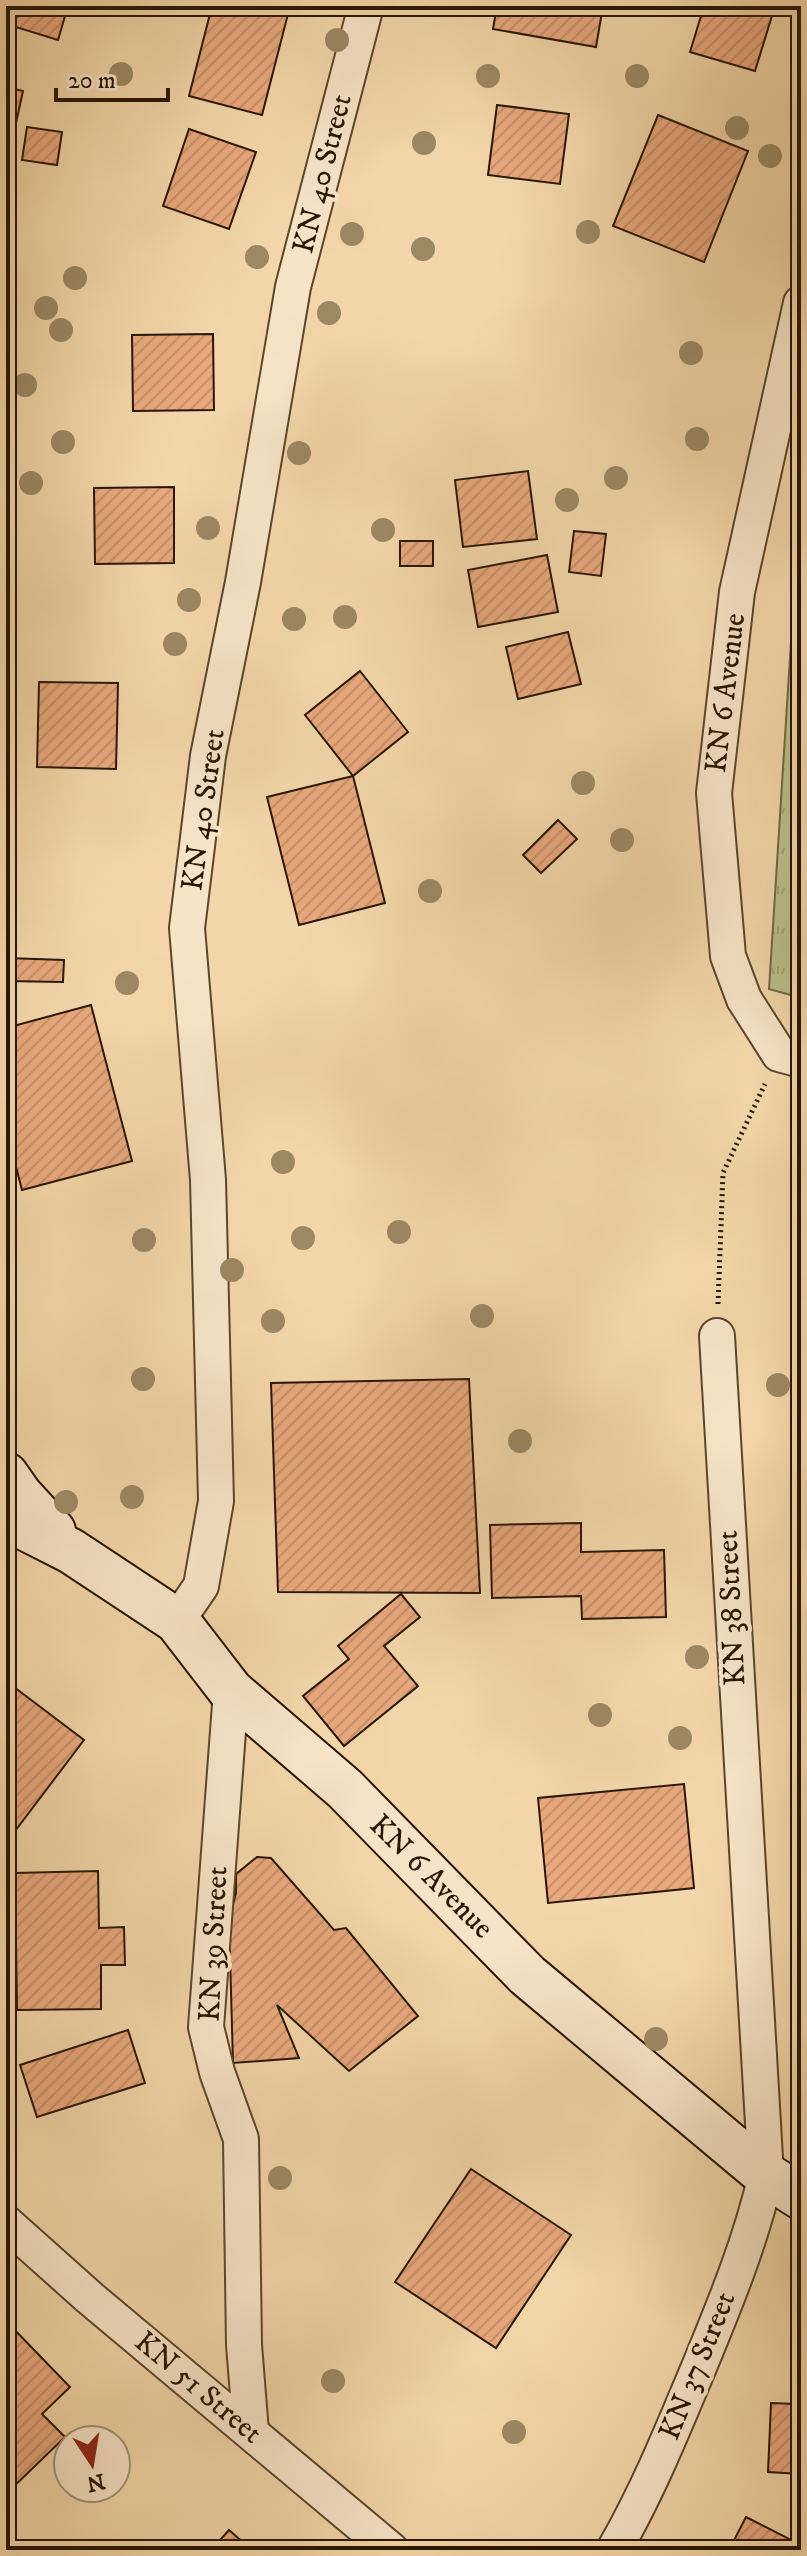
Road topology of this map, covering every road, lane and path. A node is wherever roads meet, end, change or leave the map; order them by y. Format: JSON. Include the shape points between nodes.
{"nodes":[{"id":1,"x":366,"y":6,"type":"edge"},
{"id":2,"x":801,"y":303,"type":"edge"},
{"id":3,"x":790,"y":1057,"type":"edge"},
{"id":4,"x":717,"y":1336,"type":"joint"},
{"id":5,"x":6,"y":1475,"type":"edge"},
{"id":6,"x":6,"y":1518,"type":"edge"},
{"id":7,"x":71,"y":1551,"type":"junction"},
{"id":8,"x":177,"y":1621,"type":"junction"},
{"id":9,"x":231,"y":1691,"type":"junction"},
{"id":10,"x":783,"y":2186,"type":"edge"},
{"id":11,"x":6,"y":2223,"type":"edge"},
{"id":12,"x":251,"y":2432,"type":"junction"},
{"id":13,"x":391,"y":2550,"type":"edge"},
{"id":14,"x":614,"y":2550,"type":"edge"}],
"edges":[{"from":1,"to":8,"type":"street","name":"KN 40 Street","via":[[293,287],[208,756],[187,928],[208,1180],[216,1501],[201,1586]]},
{"from":2,"to":3,"type":"street","name":"KN 6 Avenue","via":[[737,592],[714,793],[728,956],[744,999]]},
{"from":3,"to":4,"type":"path","via":[[723,1173]]},
{"from":4,"to":10,"type":"street","name":"KN 38 Street"},
{"from":5,"to":7,"type":"main road","name":"KN 6 Avenue"},
{"from":6,"to":7,"type":"main road","name":"KN 6 Avenue"},
{"from":7,"to":8,"type":"main road","name":"KN 6 Avenue"},
{"from":8,"to":9,"type":"main road","name":"KN 6 Avenue"},
{"from":9,"to":10,"type":"main road","name":"KN 6 Avenue","via":[[345,1789],[527,1975]]},
{"from":9,"to":12,"type":"street","name":"KN 39 Street","via":[[206,2027],[241,2139],[244,2345]]},
{"from":10,"to":14,"type":"street","name":"KN 37 Street","via":[[755,2223],[644,2497]]},
{"from":11,"to":12,"type":"street","name":"KN 51 Street"},
{"from":12,"to":13,"type":"street","name":"KN 51 Street"}]}
